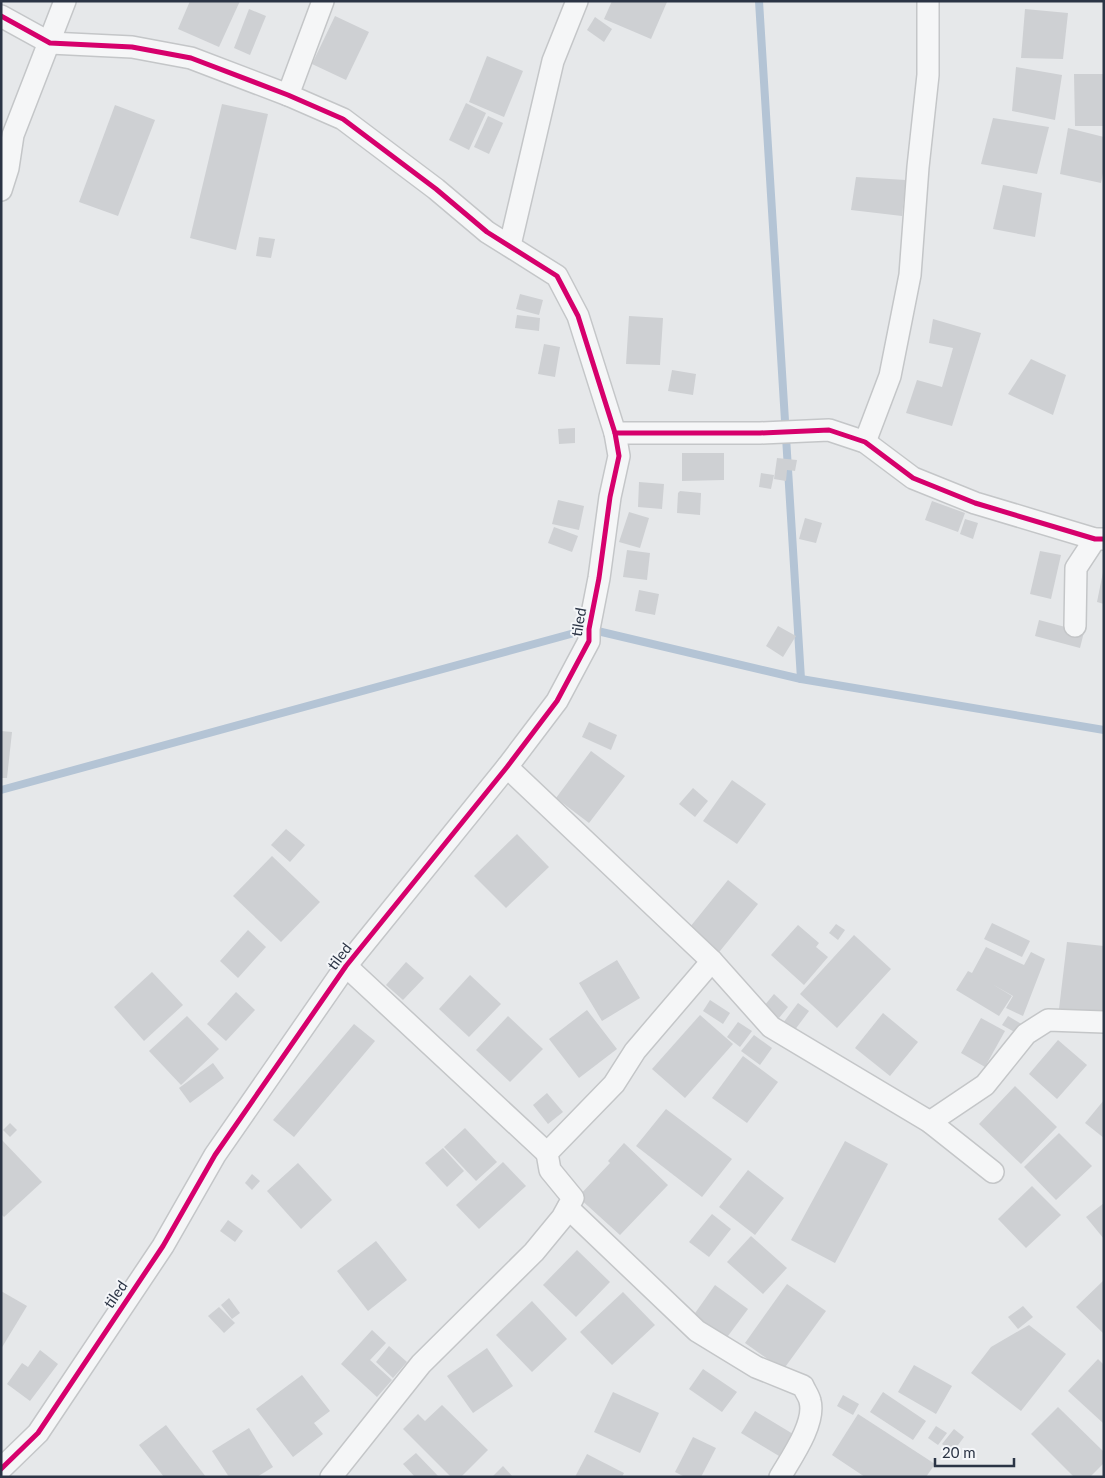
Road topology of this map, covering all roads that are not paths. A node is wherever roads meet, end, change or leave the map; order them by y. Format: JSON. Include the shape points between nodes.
{"nodes":[{"id":1,"x":66,"y":1,"type":"edge"},
{"id":2,"x":323,"y":1,"type":"edge"},
{"id":3,"x":577,"y":1,"type":"edge"},
{"id":4,"x":928,"y":1,"type":"edge"},
{"id":5,"x":1,"y":16,"type":"edge"},
{"id":6,"x":50,"y":43,"type":"junction"},
{"id":7,"x":288,"y":95,"type":"junction"},
{"id":8,"x":1,"y":190,"type":"edge"},
{"id":9,"x":510,"y":245,"type":"junction"},
{"id":10,"x":615,"y":433,"type":"junction"},
{"id":11,"x":864,"y":442,"type":"junction"},
{"id":12,"x":1099,"y":539,"type":"edge"},
{"id":13,"x":1075,"y":626,"type":"dead end"},
{"id":14,"x":507,"y":767,"type":"junction"},
{"id":15,"x":712,"y":961,"type":"junction"},
{"id":16,"x":346,"y":966,"type":"junction"},
{"id":17,"x":1104,"y":1022,"type":"edge"},
{"id":18,"x":930,"y":1122,"type":"junction"},
{"id":19,"x":547,"y":1152,"type":"junction"},
{"id":20,"x":993,"y":1172,"type":"dead end"},
{"id":21,"x":568,"y":1208,"type":"junction"},
{"id":22,"x":1,"y":1469,"type":"edge"},
{"id":23,"x":331,"y":1477,"type":"edge"},
{"id":24,"x":780,"y":1477,"type":"edge"}],
"edges":[{"from":1,"to":6,"type":"street"},
{"from":2,"to":7,"type":"street"},
{"from":3,"to":9,"type":"street","via":[[553,62]]},
{"from":4,"to":11,"type":"street","via":[[928,75],[910,275],[890,376]]},
{"from":5,"to":6,"type":"street"},
{"from":6,"to":7,"type":"street","name":"tiled","via":[[132,47],[191,58]]},
{"from":6,"to":8,"type":"street","via":[[13,135]]},
{"from":7,"to":9,"type":"street","name":"tiled","via":[[343,120],[436,189],[487,232]]},
{"from":9,"to":10,"type":"street","name":"tiled","via":[[557,276],[578,316]]},
{"from":10,"to":11,"type":"street","via":[[829,430]]},
{"from":10,"to":14,"type":"street","name":"tiled","via":[[619,456],[589,641],[557,701]]},
{"from":11,"to":12,"type":"street","via":[[913,478],[975,503]]},
{"from":12,"to":13,"type":"street","via":[[1076,568]]},
{"from":14,"to":15,"type":"street"},
{"from":14,"to":16,"type":"street","name":"tiled"},
{"from":15,"to":18,"type":"street","via":[[771,1027]]},
{"from":15,"to":19,"type":"street","via":[[635,1051],[614,1084]]},
{"from":16,"to":19,"type":"street"},
{"from":16,"to":22,"type":"street","name":"tiled","via":[[215,1155],[163,1246],[38,1433]]},
{"from":17,"to":18,"type":"street","via":[[1048,1020],[1026,1034],[985,1085]]},
{"from":18,"to":20,"type":"street"},
{"from":19,"to":21,"type":"street","via":[[550,1170],[573,1198]]},
{"from":21,"to":23,"type":"street","via":[[534,1252],[421,1364]]},
{"from":21,"to":24,"type":"street","via":[[697,1331],[756,1367],[803,1386],[810,1402],[809,1423]]}]}
